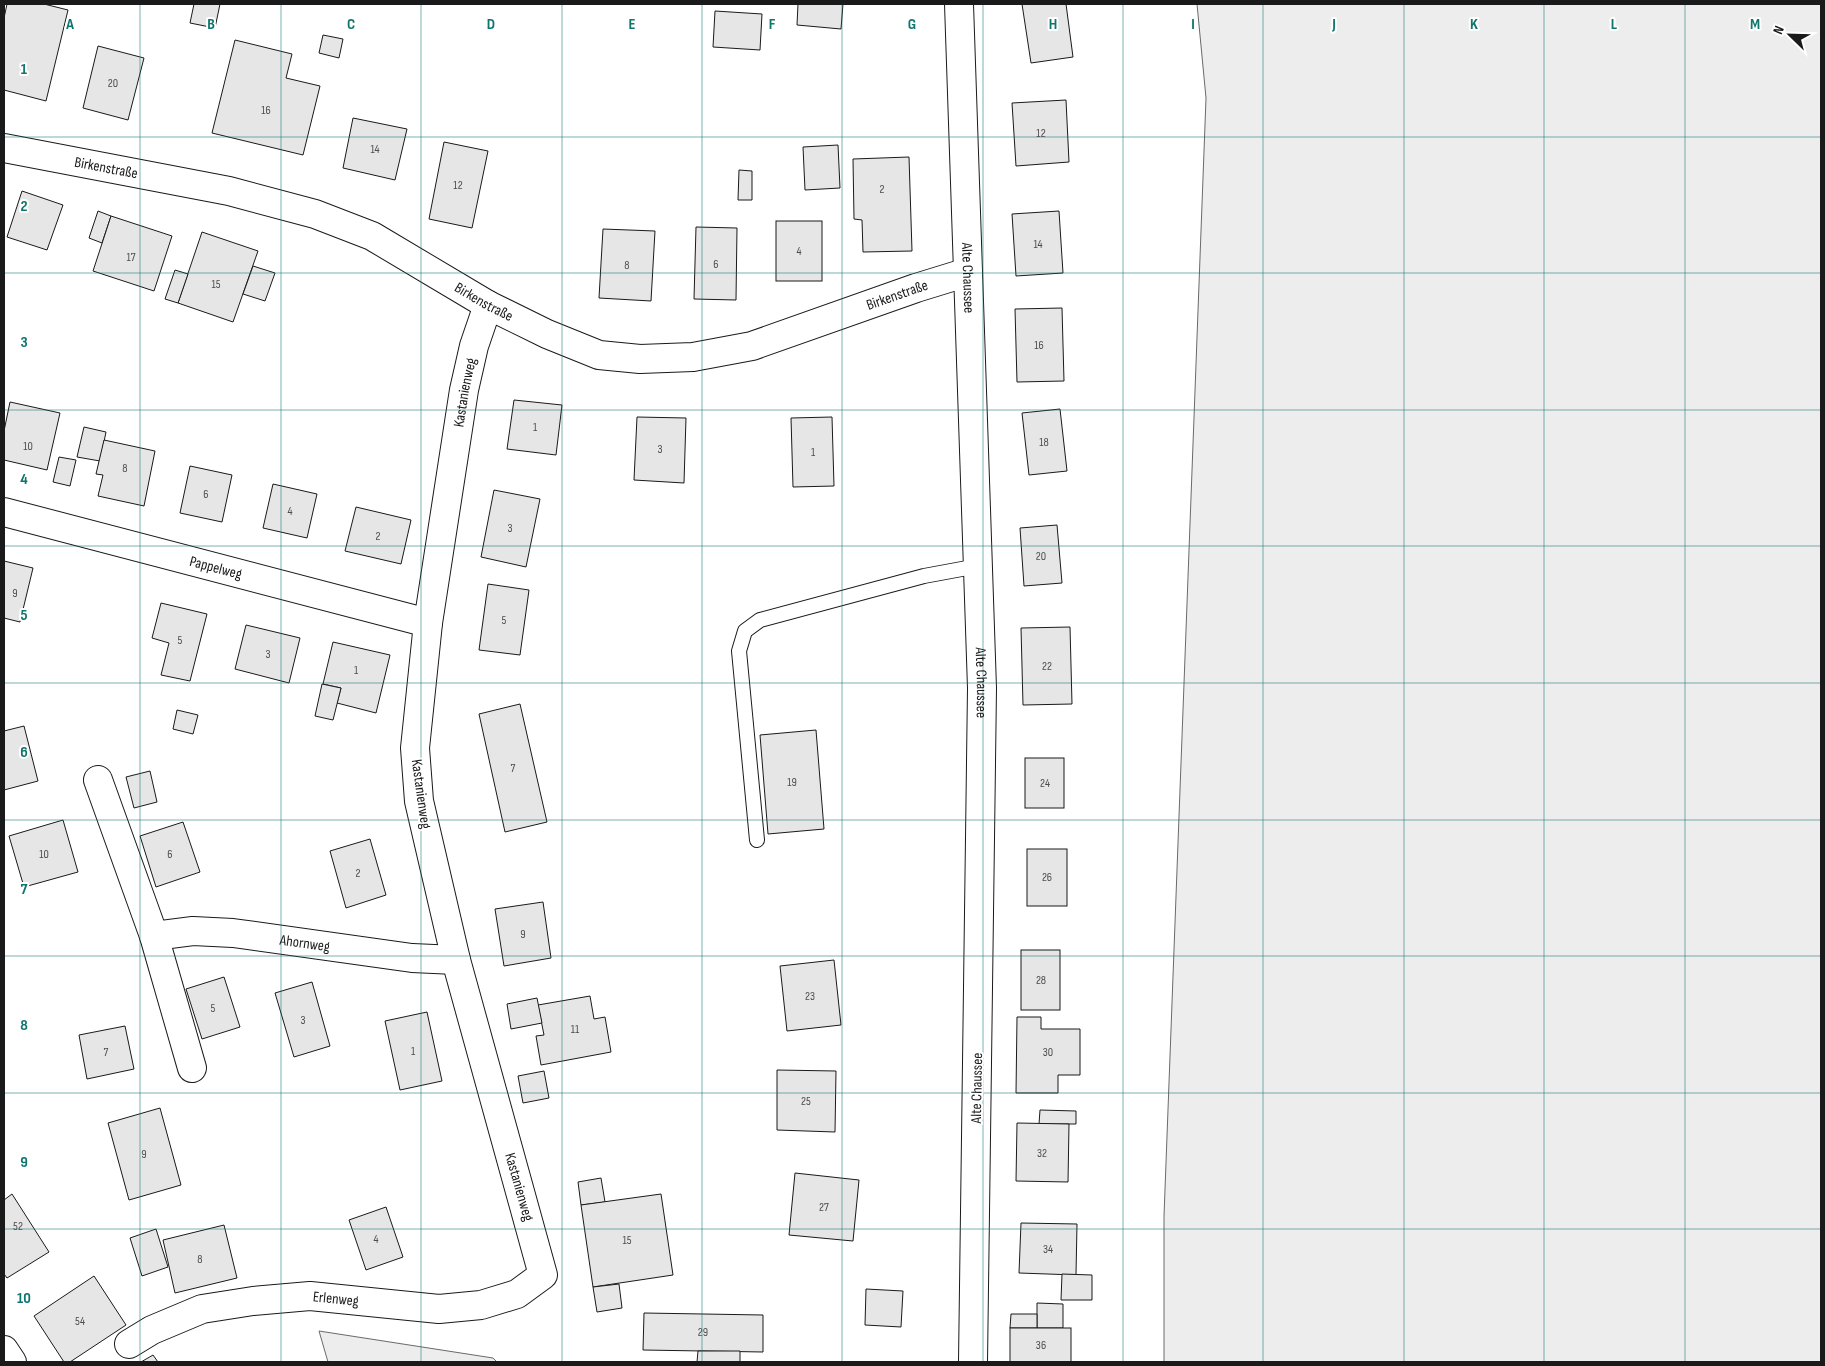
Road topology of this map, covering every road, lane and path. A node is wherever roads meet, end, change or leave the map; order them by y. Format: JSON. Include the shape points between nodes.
{"nodes":[{"id":1,"x":959,"y":4,"type":"edge"},
{"id":2,"x":4,"y":148,"type":"edge"},
{"id":3,"x":968,"y":272,"type":"junction"},
{"id":4,"x":488,"y":305,"type":"junction"},
{"id":5,"x":4,"y":512,"type":"edge"},
{"id":6,"x":978,"y":566,"type":"junction"},
{"id":7,"x":428,"y":623,"type":"junction"},
{"id":8,"x":98,"y":780,"type":"dead end"},
{"id":9,"x":757,"y":840,"type":"dead end"},
{"id":10,"x":154,"y":936,"type":"junction"},
{"id":11,"x":456,"y":960,"type":"junction"},
{"id":12,"x":192,"y":1068,"type":"dead end"},
{"id":13,"x":543,"y":1275,"type":"joint"},
{"id":14,"x":129,"y":1344,"type":"dead end"},
{"id":15,"x":4,"y":1350,"type":"edge"},
{"id":16,"x":12,"y":1362,"type":"edge"},
{"id":17,"x":973,"y":1362,"type":"edge"}],
"edges":[{"from":1,"to":3,"type":"street","name":"Alte Chaussee"},
{"from":2,"to":4,"type":"street","name":"Birkenstraße","via":[[229,191],[315,214],[372,236]]},
{"from":3,"to":4,"type":"street","name":"Birkenstraße","via":[[752,346],[693,357],[640,360],[599,354],[547,334]]},
{"from":3,"to":6,"type":"street","name":"Alte Chaussee"},
{"from":4,"to":7,"type":"street","name":"Kastanienweg","via":[[464,390]]},
{"from":5,"to":7,"type":"street","name":"Pappelweg"},
{"from":6,"to":9,"type":"lane","via":[[924,576],[760,620],[746,631],[739,650]]},
{"from":6,"to":17,"type":"street","name":"Alte Chaussee","via":[[982,688]]},
{"from":7,"to":11,"type":"street","name":"Kastanienweg","via":[[414,748],[419,801]]},
{"from":8,"to":10,"type":"street"},
{"from":10,"to":11,"type":"street","name":"Ahornweg","via":[[193,931],[233,933],[412,958]]},
{"from":10,"to":12,"type":"street"},
{"from":11,"to":13,"type":"street","name":"Kastanienweg"},
{"from":13,"to":14,"type":"street","name":"Erlenweg","via":[[517,1294],[481,1305],[439,1309],[310,1296],[202,1309],[152,1330]]},
{"from":15,"to":16,"type":"street"}]}
